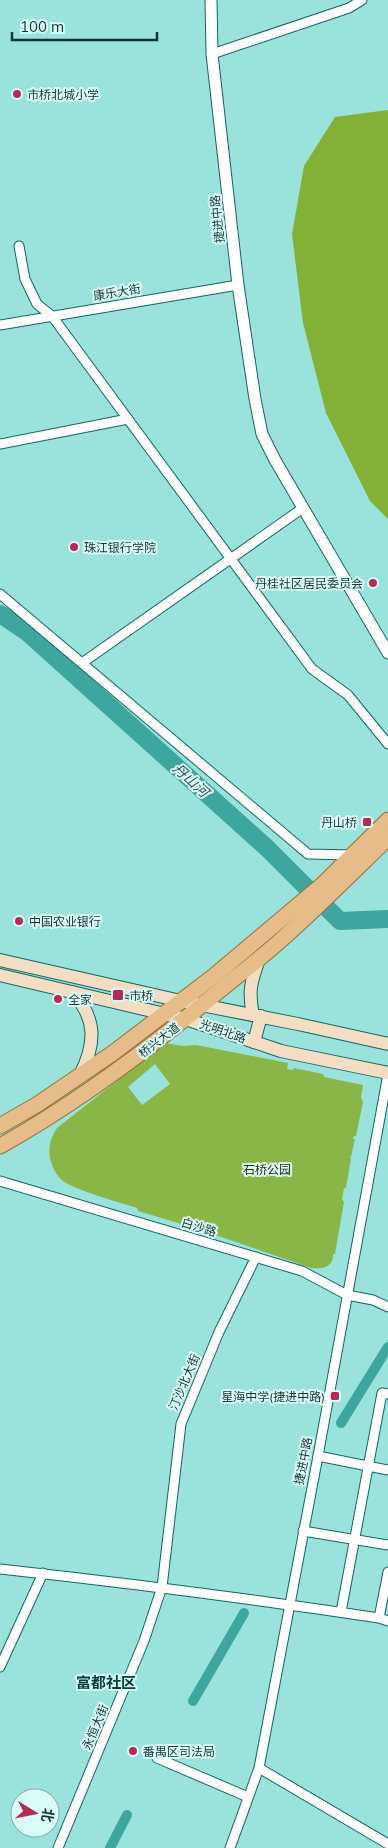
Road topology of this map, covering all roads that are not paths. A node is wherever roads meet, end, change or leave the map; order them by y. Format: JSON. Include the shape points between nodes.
{"nodes":[{"id":1,"x":210,"y":0,"type":"edge"},
{"id":2,"x":362,"y":0,"type":"edge"},
{"id":3,"x":212,"y":54,"type":"junction"},
{"id":4,"x":19,"y":246,"type":"dead end"},
{"id":5,"x":238,"y":285,"type":"junction"},
{"id":6,"x":52,"y":316,"type":"junction"},
{"id":7,"x":0,"y":325,"type":"edge"},
{"id":8,"x":128,"y":419,"type":"junction"},
{"id":9,"x":0,"y":444,"type":"edge"},
{"id":10,"x":304,"y":508,"type":"junction"},
{"id":11,"x":231,"y":559,"type":"junction"},
{"id":12,"x":0,"y":594,"type":"edge"},
{"id":13,"x":388,"y":653,"type":"edge"},
{"id":14,"x":82,"y":663,"type":"junction"},
{"id":15,"x":388,"y":744,"type":"edge"},
{"id":16,"x":388,"y":820,"type":"edge"},
{"id":17,"x":388,"y":838,"type":"edge"},
{"id":18,"x":352,"y":855,"type":"junction"},
{"id":19,"x":326,"y":890,"type":"junction"},
{"id":20,"x":302,"y":912,"type":"junction"},
{"id":21,"x":259,"y":959,"type":"junction"},
{"id":22,"x":0,"y":960,"type":"edge"},
{"id":23,"x":0,"y":975,"type":"edge"},
{"id":24,"x":72,"y":992,"type":"junction"},
{"id":25,"x":182,"y":1001,"type":"junction"},
{"id":26,"x":202,"y":1005,"type":"junction"},
{"id":27,"x":164,"y":1014,"type":"junction"},
{"id":28,"x":257,"y":1016,"type":"junction"},
{"id":29,"x":186,"y":1019,"type":"junction"},
{"id":30,"x":254,"y":1042,"type":"junction"},
{"id":31,"x":388,"y":1044,"type":"edge"},
{"id":32,"x":388,"y":1074,"type":"edge"},
{"id":33,"x":80,"y":1075,"type":"junction"},
{"id":34,"x":0,"y":1126,"type":"edge"},
{"id":35,"x":0,"y":1146,"type":"edge"},
{"id":36,"x":0,"y":1181,"type":"edge"},
{"id":37,"x":256,"y":1257,"type":"junction"},
{"id":38,"x":347,"y":1295,"type":"junction"},
{"id":39,"x":388,"y":1307,"type":"edge"},
{"id":40,"x":388,"y":1394,"type":"edge"},
{"id":41,"x":318,"y":1456,"type":"junction"},
{"id":42,"x":368,"y":1466,"type":"junction"},
{"id":43,"x":388,"y":1470,"type":"edge"},
{"id":44,"x":304,"y":1531,"type":"junction"},
{"id":45,"x":354,"y":1539,"type":"junction"},
{"id":46,"x":388,"y":1545,"type":"edge"},
{"id":47,"x":0,"y":1569,"type":"edge"},
{"id":48,"x":388,"y":1572,"type":"edge"},
{"id":49,"x":43,"y":1573,"type":"junction"},
{"id":50,"x":162,"y":1587,"type":"junction"},
{"id":51,"x":291,"y":1604,"type":"junction"},
{"id":52,"x":341,"y":1612,"type":"junction"},
{"id":53,"x":384,"y":1620,"type":"edge"},
{"id":54,"x":0,"y":1667,"type":"edge"},
{"id":55,"x":157,"y":1758,"type":"dead end"},
{"id":56,"x":259,"y":1768,"type":"junction"},
{"id":57,"x":248,"y":1797,"type":"junction"},
{"id":58,"x":388,"y":1844,"type":"edge"},
{"id":59,"x":58,"y":1848,"type":"edge"},
{"id":60,"x":230,"y":1848,"type":"edge"}],
"edges":[{"from":1,"to":3,"type":"street","name":"捷进中路"},
{"from":2,"to":3,"type":"street","via":[[349,8]]},
{"from":3,"to":5,"type":"street","name":"捷进中路"},
{"from":4,"to":6,"type":"street","via":[[25,279],[37,304]]},
{"from":5,"to":6,"type":"street","name":"康乐大街"},
{"from":5,"to":10,"type":"street","name":"捷进中路","via":[[262,434]]},
{"from":6,"to":7,"type":"street","name":"康乐大街"},
{"from":6,"to":8,"type":"street"},
{"from":8,"to":9,"type":"street"},
{"from":8,"to":11,"type":"street"},
{"from":10,"to":11,"type":"street"},
{"from":10,"to":13,"type":"street","name":"捷进中路"},
{"from":11,"to":14,"type":"street"},
{"from":11,"to":15,"type":"street","via":[[312,669],[348,695]]},
{"from":12,"to":14,"type":"street"},
{"from":14,"to":18,"type":"street","via":[[308,854]]},
{"from":16,"to":18,"type":"main road"},
{"from":17,"to":19,"type":"main road"},
{"from":18,"to":19,"type":"main road"},
{"from":19,"to":20,"type":"main road"},
{"from":20,"to":21,"type":"main road","name":"桥兴大道"},
{"from":20,"to":25,"type":"main road","name":"桥兴大道"},
{"from":21,"to":26,"type":"main road","name":"桥兴大道"},
{"from":21,"to":28,"type":"main road","via":[[249,998]]},
{"from":22,"to":25,"type":"main road","name":"光明北路"},
{"from":23,"to":24,"type":"main road","name":"光明北路"},
{"from":24,"to":27,"type":"main road","name":"光明北路"},
{"from":24,"to":33,"type":"main road","via":[[86,1012],[92,1033],[90,1054]]},
{"from":25,"to":26,"type":"main road","name":"光明北路"},
{"from":25,"to":27,"type":"main road","name":"桥兴大道"},
{"from":26,"to":28,"type":"main road","name":"光明北路"},
{"from":26,"to":29,"type":"main road","name":"桥兴大道"},
{"from":27,"to":29,"type":"main road","name":"光明北路"},
{"from":27,"to":33,"type":"main road","name":"桥兴大道"},
{"from":28,"to":30,"type":"main road"},
{"from":28,"to":31,"type":"main road","name":"光明北路"},
{"from":29,"to":30,"type":"main road","name":"光明北路"},
{"from":29,"to":35,"type":"main road","name":"桥兴大道","via":[[92,1089]]},
{"from":30,"to":32,"type":"main road","name":"光明北路"},
{"from":32,"to":38,"type":"street","name":"捷进中路"},
{"from":33,"to":34,"type":"main road","name":"桥兴大道"},
{"from":36,"to":37,"type":"street","name":"白沙路"},
{"from":37,"to":38,"type":"street","name":"白沙路","via":[[302,1271]]},
{"from":37,"to":50,"type":"street","name":"汀沙北大街","via":[[218,1332],[180,1424]]},
{"from":38,"to":39,"type":"street","name":"白沙路","via":[[373,1300]]},
{"from":38,"to":41,"type":"street","name":"捷进中路"},
{"from":40,"to":42,"type":"street","via":[[382,1392]]},
{"from":41,"to":42,"type":"street"},
{"from":41,"to":44,"type":"street","name":"捷进中路"},
{"from":42,"to":43,"type":"street"},
{"from":42,"to":45,"type":"street"},
{"from":44,"to":45,"type":"street"},
{"from":44,"to":51,"type":"street","name":"捷进中路"},
{"from":45,"to":46,"type":"street"},
{"from":45,"to":52,"type":"street"},
{"from":47,"to":49,"type":"street"},
{"from":48,"to":53,"type":"street"},
{"from":49,"to":50,"type":"street"},
{"from":49,"to":54,"type":"street"},
{"from":50,"to":51,"type":"street"},
{"from":50,"to":59,"type":"street","name":"永恒大街","via":[[144,1641]]},
{"from":51,"to":52,"type":"street"},
{"from":51,"to":56,"type":"street","name":"捷进中路"},
{"from":52,"to":53,"type":"street"},
{"from":55,"to":57,"type":"street"},
{"from":56,"to":57,"type":"street","name":"捷进中路"},
{"from":56,"to":58,"type":"street"},
{"from":57,"to":60,"type":"street","name":"捷进中路"}]}
